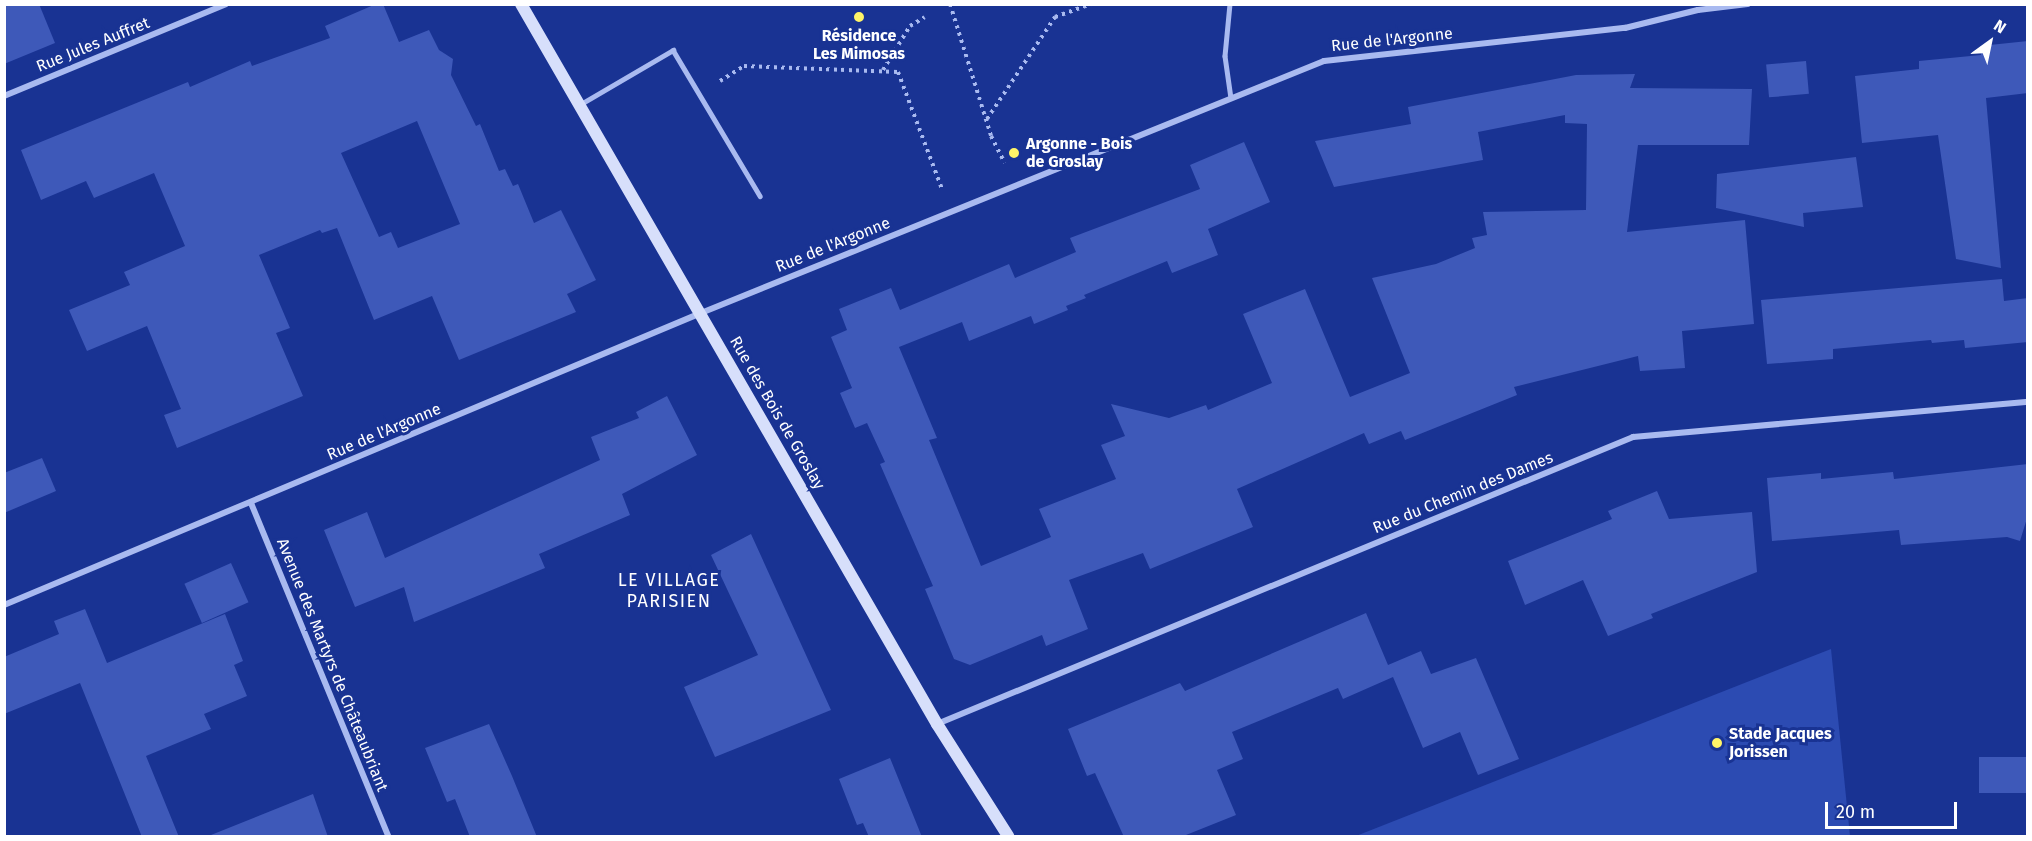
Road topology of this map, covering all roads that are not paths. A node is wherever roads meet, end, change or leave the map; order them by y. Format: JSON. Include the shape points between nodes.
{"nodes":[{"id":1,"x":226,"y":4,"type":"edge"},
{"id":2,"x":521,"y":4,"type":"edge"},
{"id":3,"x":1230,"y":4,"type":"edge"},
{"id":4,"x":1748,"y":4,"type":"edge"},
{"id":5,"x":4,"y":96,"type":"edge"},
{"id":6,"x":1231,"y":98,"type":"junction"},
{"id":7,"x":581,"y":104,"type":"junction"},
{"id":8,"x":760,"y":196,"type":"dead end"},
{"id":9,"x":700,"y":313,"type":"junction"},
{"id":10,"x":2028,"y":402,"type":"edge"},
{"id":11,"x":250,"y":503,"type":"junction"},
{"id":12,"x":4,"y":604,"type":"edge"},
{"id":13,"x":937,"y":724,"type":"junction"},
{"id":14,"x":388,"y":837,"type":"edge"},
{"id":15,"x":1008,"y":837,"type":"edge"}],
"edges":[{"from":1,"to":5,"type":"street","name":"Rue Jules Auffret"},
{"from":2,"to":7,"type":"street","name":"Rue des Bois de Groslay"},
{"from":3,"to":6,"type":"lane","via":[[1225,56]]},
{"from":4,"to":6,"type":"street","name":"Rue de l'Argonne","via":[[1698,10],[1625,28],[1324,61]]},
{"from":6,"to":9,"type":"street","name":"Rue de l'Argonne"},
{"from":7,"to":8,"type":"lane","via":[[673,50]]},
{"from":7,"to":9,"type":"street","name":"Rue des Bois de Groslay"},
{"from":9,"to":11,"type":"street","name":"Rue de l'Argonne"},
{"from":9,"to":13,"type":"street","name":"Rue des Bois de Groslay"},
{"from":10,"to":13,"type":"street","name":"Rue du Chemin des Dames","via":[[1633,437]]},
{"from":11,"to":12,"type":"street","name":"Rue de l'Argonne"},
{"from":11,"to":14,"type":"street","name":"Avenue des Martyrs de Châteaubriant"},
{"from":13,"to":15,"type":"street","name":"Rue des Bois de Groslay"}]}
